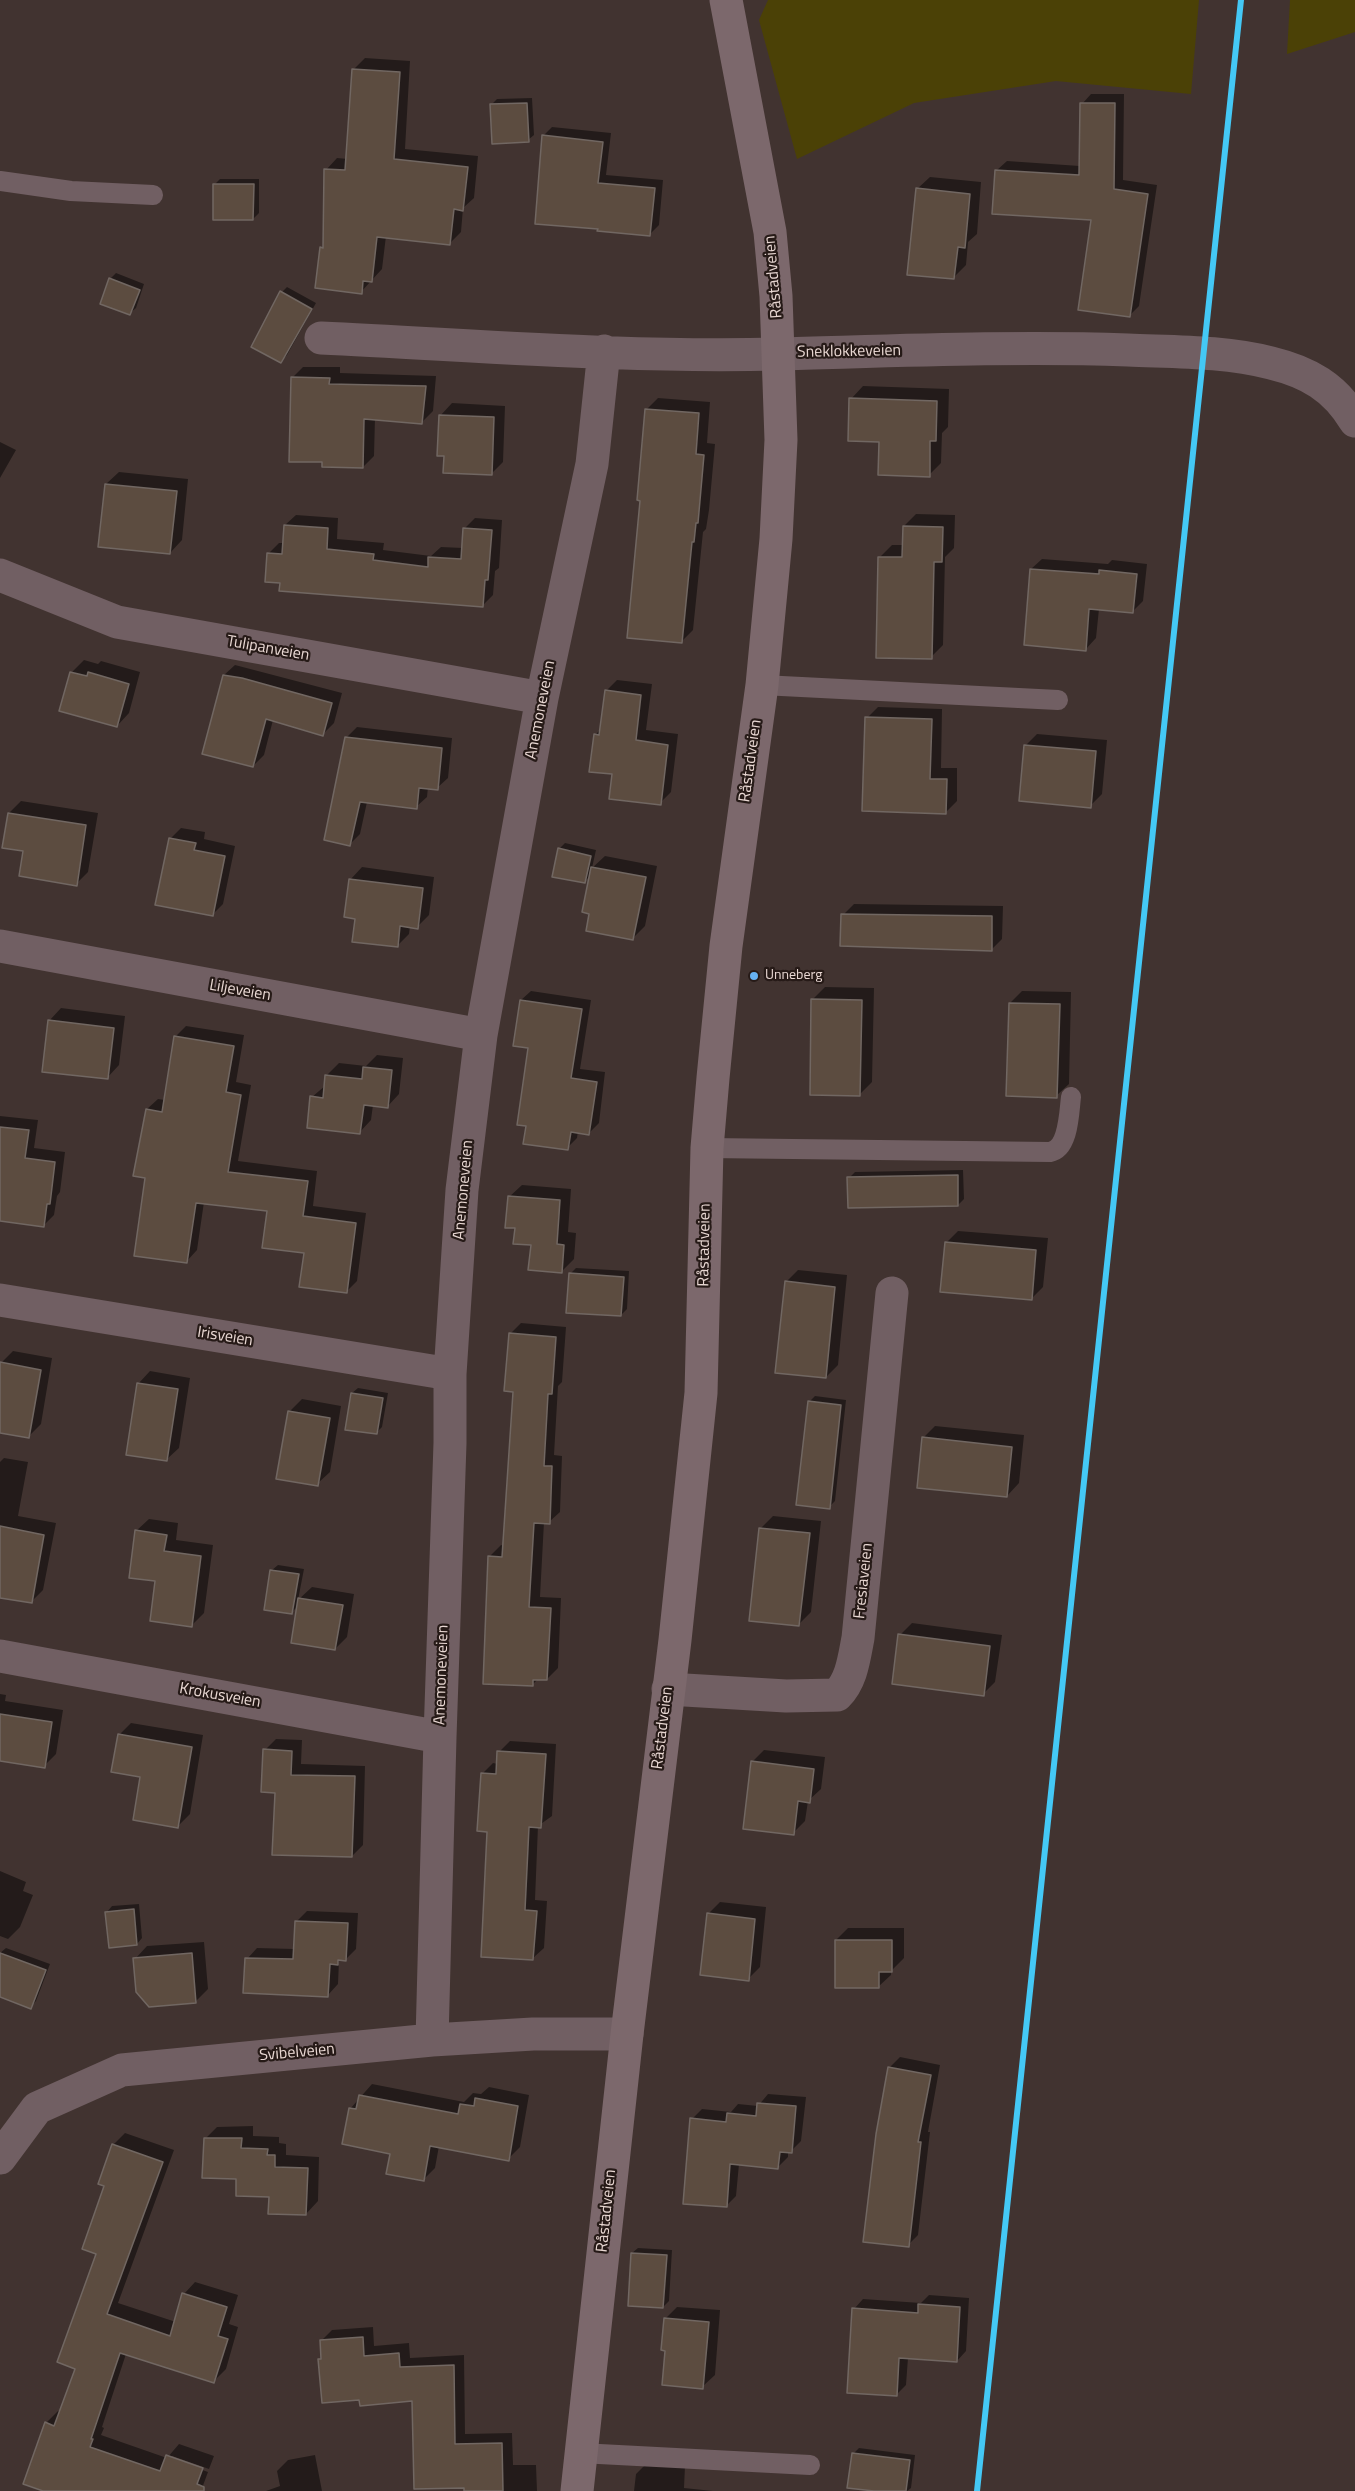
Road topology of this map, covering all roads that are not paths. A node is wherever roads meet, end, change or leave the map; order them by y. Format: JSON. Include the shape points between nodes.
{"nodes":[{"id":1,"x":726,"y":0,"type":"edge"},
{"id":2,"x":0,"y":181,"type":"edge"},
{"id":3,"x":153,"y":195,"type":"dead end"},
{"id":4,"x":321,"y":338,"type":"dead end"},
{"id":5,"x":604,"y":351,"type":"junction"},
{"id":6,"x":779,"y":354,"type":"junction"},
{"id":7,"x":1355,"y":421,"type":"edge"},
{"id":8,"x":0,"y":575,"type":"edge"},
{"id":9,"x":762,"y":685,"type":"junction"},
{"id":10,"x":542,"y":698,"type":"junction"},
{"id":11,"x":1058,"y":700,"type":"dead end"},
{"id":12,"x":0,"y":946,"type":"edge"},
{"id":13,"x":481,"y":1035,"type":"junction"},
{"id":14,"x":1071,"y":1097,"type":"dead end"},
{"id":15,"x":707,"y":1148,"type":"junction"},
{"id":16,"x":892,"y":1293,"type":"dead end"},
{"id":17,"x":0,"y":1300,"type":"edge"},
{"id":18,"x":450,"y":1374,"type":"junction"},
{"id":19,"x":0,"y":1656,"type":"edge"},
{"id":20,"x":668,"y":1689,"type":"junction"},
{"id":21,"x":440,"y":1737,"type":"junction"},
{"id":22,"x":627,"y":2034,"type":"junction"},
{"id":23,"x":432,"y":2040,"type":"junction"},
{"id":24,"x":0,"y":2158,"type":"edge"},
{"id":25,"x":580,"y":2453,"type":"junction"},
{"id":26,"x":810,"y":2465,"type":"dead end"},
{"id":27,"x":577,"y":2491,"type":"edge"}],
"edges":[{"from":1,"to":6,"type":"main road","name":"Råstadveien","via":[[770,232]]},
{"from":2,"to":3,"type":"lane","via":[[71,191]]},
{"from":4,"to":5,"type":"street","name":"Sneklokkeveien"},
{"from":5,"to":6,"type":"street","name":"Sneklokkeveien"},
{"from":5,"to":10,"type":"street","name":"Anemoneveien","via":[[592,464]]},
{"from":6,"to":7,"type":"street","name":"Sneklokkeveien","via":[[1063,348],[1204,354],[1269,362],[1306,374],[1331,390]]},
{"from":6,"to":9,"type":"main road","name":"Råstadveien","via":[[779,484]]},
{"from":8,"to":10,"type":"street","name":"Tulipanveien","via":[[117,622]]},
{"from":9,"to":11,"type":"lane"},
{"from":9,"to":15,"type":"main road","name":"Råstadveien","via":[[726,946]]},
{"from":10,"to":13,"type":"street","name":"Anemoneveien"},
{"from":12,"to":13,"type":"street","name":"Liljeveien"},
{"from":13,"to":18,"type":"street","name":"Anemoneveien","via":[[462,1190]]},
{"from":14,"to":15,"type":"lane","via":[[1065,1137],[1060,1147],[1050,1152]]},
{"from":15,"to":20,"type":"main road","name":"Råstadveien","via":[[701,1393]]},
{"from":16,"to":20,"type":"street","name":"Fresiaveien","via":[[858,1638],[845,1688],[837,1695],[786,1696]]},
{"from":17,"to":18,"type":"street","name":"Irisveien"},
{"from":18,"to":21,"type":"street","name":"Anemoneveien"},
{"from":19,"to":21,"type":"street","name":"Krokusveien"},
{"from":20,"to":22,"type":"main road","name":"Råstadveien"},
{"from":21,"to":23,"type":"street","name":"Anemoneveien"},
{"from":22,"to":23,"type":"street","name":"Svibelveien"},
{"from":22,"to":25,"type":"main road","name":"Råstadveien"},
{"from":23,"to":24,"type":"street","name":"Svibelveien","via":[[122,2070],[37,2108]]},
{"from":25,"to":26,"type":"lane"},
{"from":25,"to":27,"type":"main road","name":"Råstadveien"}]}
